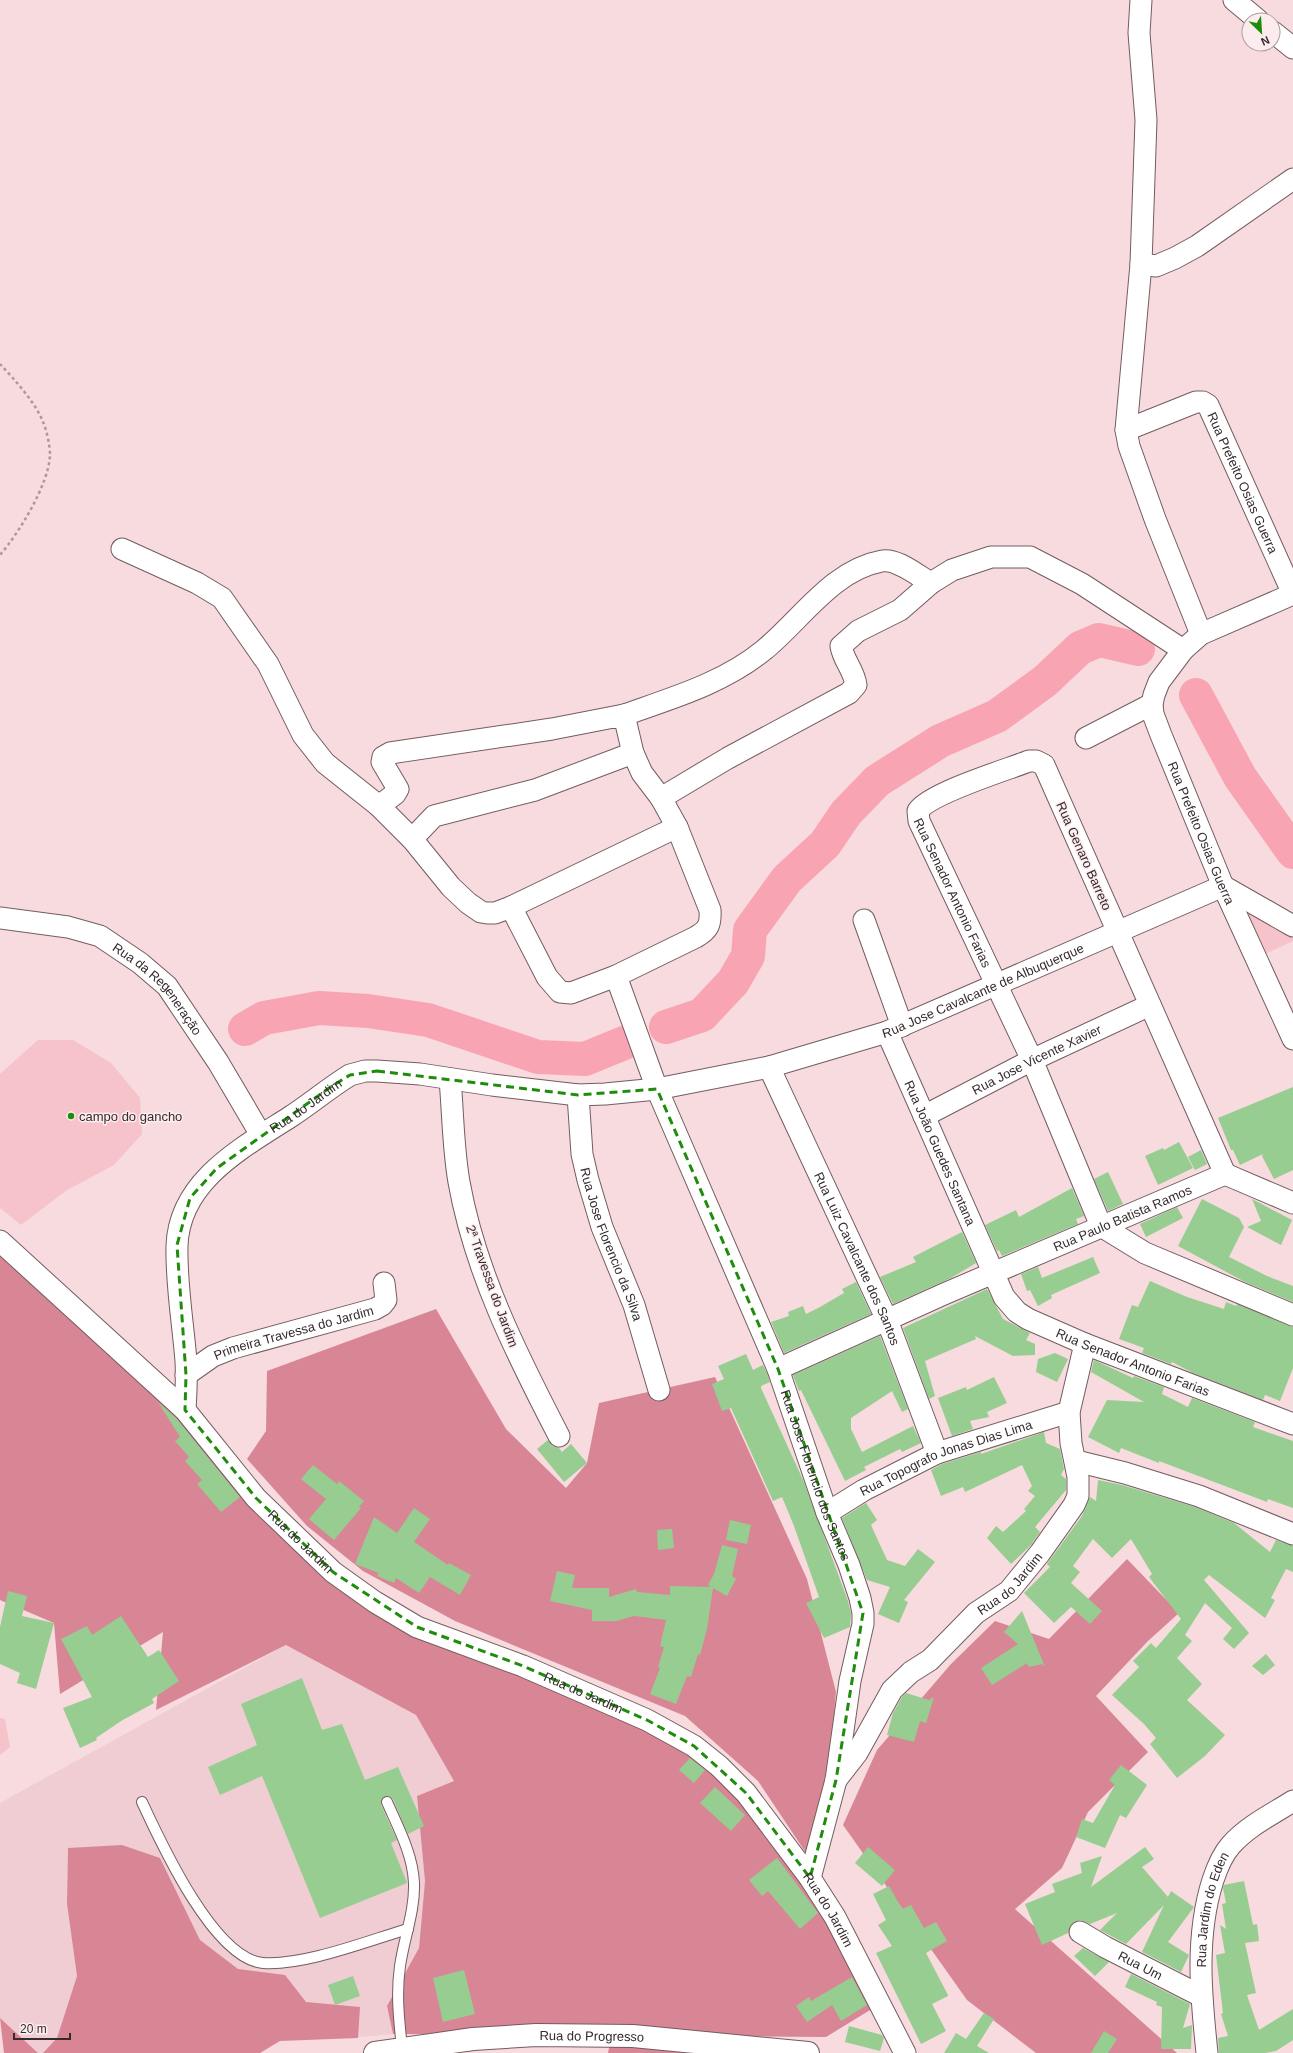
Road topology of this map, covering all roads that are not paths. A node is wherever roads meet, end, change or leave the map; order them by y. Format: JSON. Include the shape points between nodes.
{"nodes":[{"id":1,"x":1141,"y":0,"type":"edge"},
{"id":2,"x":1234,"y":0,"type":"edge"},
{"id":3,"x":1248,"y":12,"type":"edge"},
{"id":4,"x":1281,"y":38,"type":"edge"},
{"id":5,"x":1293,"y":48,"type":"edge"},
{"id":6,"x":1293,"y":179,"type":"edge"},
{"id":7,"x":1141,"y":264,"type":"junction"},
{"id":8,"x":1126,"y":430,"type":"junction"},
{"id":9,"x":122,"y":549,"type":"dead end"},
{"id":10,"x":931,"y":583,"type":"junction"},
{"id":11,"x":1293,"y":594,"type":"edge"},
{"id":12,"x":1201,"y":634,"type":"junction"},
{"id":13,"x":1183,"y":650,"type":"junction"},
{"id":14,"x":1152,"y":704,"type":"junction"},
{"id":15,"x":624,"y":715,"type":"junction"},
{"id":16,"x":1086,"y":738,"type":"dead end"},
{"id":17,"x":633,"y":753,"type":"junction"},
{"id":18,"x":1051,"y":780,"type":"joint"},
{"id":19,"x":661,"y":798,"type":"junction"},
{"id":20,"x":379,"y":806,"type":"junction"},
{"id":21,"x":677,"y":827,"type":"junction"},
{"id":22,"x":412,"y":839,"type":"junction"},
{"id":23,"x":1223,"y":886,"type":"junction"},
{"id":24,"x":511,"y":907,"type":"junction"},
{"id":25,"x":0,"y":918,"type":"edge"},
{"id":26,"x":864,"y":920,"type":"dead end"},
{"id":27,"x":1293,"y":926,"type":"edge"},
{"id":28,"x":1118,"y":932,"type":"junction"},
{"id":29,"x":616,"y":976,"type":"junction"},
{"id":30,"x":996,"y":985,"type":"junction"},
{"id":31,"x":1150,"y":1005,"type":"junction"},
{"id":32,"x":895,"y":1029,"type":"junction"},
{"id":33,"x":1293,"y":1039,"type":"edge"},
{"id":34,"x":1032,"y":1060,"type":"junction"},
{"id":35,"x":769,"y":1067,"type":"junction"},
{"id":36,"x":450,"y":1079,"type":"junction"},
{"id":37,"x":657,"y":1089,"type":"junction"},
{"id":38,"x":578,"y":1095,"type":"junction"},
{"id":39,"x":924,"y":1116,"type":"junction"},
{"id":40,"x":261,"y":1135,"type":"junction"},
{"id":41,"x":1226,"y":1174,"type":"junction"},
{"id":42,"x":1293,"y":1203,"type":"edge"},
{"id":43,"x":1101,"y":1226,"type":"junction"},
{"id":44,"x":0,"y":1241,"type":"edge"},
{"id":45,"x":994,"y":1273,"type":"junction"},
{"id":46,"x":384,"y":1283,"type":"dead end"},
{"id":47,"x":1293,"y":1315,"type":"edge"},
{"id":48,"x":887,"y":1320,"type":"junction"},
{"id":49,"x":1085,"y":1344,"type":"junction"},
{"id":50,"x":778,"y":1369,"type":"junction"},
{"id":51,"x":186,"y":1375,"type":"junction"},
{"id":52,"x":659,"y":1390,"type":"dead end"},
{"id":53,"x":186,"y":1410,"type":"junction"},
{"id":54,"x":1069,"y":1412,"type":"junction"},
{"id":55,"x":1293,"y":1424,"type":"edge"},
{"id":56,"x":559,"y":1436,"type":"dead end"},
{"id":57,"x":937,"y":1453,"type":"junction"},
{"id":58,"x":1076,"y":1461,"type":"junction"},
{"id":59,"x":827,"y":1513,"type":"junction"},
{"id":60,"x":1293,"y":1534,"type":"edge"},
{"id":61,"x":836,"y":1780,"type":"junction"},
{"id":62,"x":1293,"y":1801,"type":"edge"},
{"id":63,"x":142,"y":1802,"type":"dead end"},
{"id":64,"x":387,"y":1802,"type":"dead end"},
{"id":65,"x":810,"y":1878,"type":"junction"},
{"id":66,"x":408,"y":1929,"type":"junction"},
{"id":67,"x":1080,"y":1932,"type":"dead end"},
{"id":68,"x":1201,"y":1996,"type":"junction"},
{"id":69,"x":402,"y":2048,"type":"junction"},
{"id":70,"x":375,"y":2053,"type":"edge"},
{"id":71,"x":808,"y":2053,"type":"edge"},
{"id":72,"x":906,"y":2053,"type":"edge"},
{"id":73,"x":1207,"y":2053,"type":"edge"}],
"edges":[{"from":1,"to":7,"type":"street","via":[[1139,33],[1146,120]]},
{"from":2,"to":3,"type":"street"},
{"from":4,"to":5,"type":"street"},
{"from":6,"to":7,"type":"street","via":[[1197,246],[1156,266]]},
{"from":7,"to":8,"type":"street"},
{"from":8,"to":11,"type":"street","name":"Rua Prefeito Osias Guerra","via":[[1196,402],[1208,405]]},
{"from":8,"to":12,"type":"street","via":[[1129,446],[1155,520]]},
{"from":9,"to":20,"type":"street","via":[[197,583],[222,598],[268,664],[314,752]]},
{"from":10,"to":13,"type":"street","via":[[952,570],[991,557],[1030,557],[1082,584]]},
{"from":10,"to":15,"type":"street","via":[[896,563],[883,561],[863,568],[844,577],[820,596],[764,650],[731,672],[696,689]]},
{"from":10,"to":19,"type":"street","via":[[900,610],[858,631],[841,646],[855,675],[856,685],[849,693],[728,758]]},
{"from":11,"to":12,"type":"street","name":"Rua Prefeito Osias Guerra"},
{"from":12,"to":13,"type":"street","name":"Rua Prefeito Osias Guerra"},
{"from":13,"to":14,"type":"street","name":"Rua Prefeito Osias Guerra","via":[[1159,682]]},
{"from":14,"to":16,"type":"street"},
{"from":14,"to":23,"type":"street","name":"Rua Prefeito Osias Guerra","via":[[1160,735]]},
{"from":15,"to":17,"type":"street"},
{"from":15,"to":20,"type":"street","via":[[552,729],[390,753],[383,757],[382,762],[398,789]]},
{"from":17,"to":19,"type":"street","via":[[642,773]]},
{"from":17,"to":22,"type":"street","via":[[535,790],[434,816]]},
{"from":18,"to":28,"type":"street","name":"Rua Genaro Barreto"},
{"from":18,"to":30,"type":"street","name":"Rua Senador Antonio Farias","via":[[1044,765],[1032,760],[938,796],[918,811],[919,822]]},
{"from":19,"to":21,"type":"street"},
{"from":20,"to":22,"type":"street"},
{"from":21,"to":24,"type":"street"},
{"from":21,"to":29,"type":"street","via":[[710,910],[711,923],[705,932]]},
{"from":22,"to":24,"type":"street","via":[[451,887],[481,912],[495,913]]},
{"from":23,"to":27,"type":"street"},
{"from":23,"to":28,"type":"street","name":"Rua Jose Cavalcante de Albuquerque"},
{"from":23,"to":33,"type":"street","name":"Rua Prefeito Osias Guerra"},
{"from":24,"to":29,"type":"street","via":[[547,977],[560,992],[571,993]]},
{"from":25,"to":40,"type":"street","name":"Rua da Regeneração","via":[[68,927],[100,936],[140,963],[167,986],[218,1062]]},
{"from":26,"to":32,"type":"street","name":"Rua João Guedes Santana"},
{"from":28,"to":30,"type":"street","name":"Rua Jose Cavalcante de Albuquerque"},
{"from":28,"to":31,"type":"street"},
{"from":29,"to":37,"type":"street","name":"Rua Jose Florencio dos Santos"},
{"from":30,"to":32,"type":"street","name":"Rua Jose Cavalcante de Albuquerque"},
{"from":30,"to":34,"type":"street","name":"Rua Senador Antonio Farias"},
{"from":31,"to":34,"type":"street","name":"Rua Jose Vicente Xavier"},
{"from":31,"to":41,"type":"street"},
{"from":32,"to":35,"type":"street","name":"Rua Jose Cavalcante de Albuquerque"},
{"from":32,"to":39,"type":"street","name":"Rua João Guedes Santana"},
{"from":34,"to":39,"type":"street","name":"Rua Jose Vicente Xavier"},
{"from":34,"to":43,"type":"street","name":"Rua Senador Antonio Farias"},
{"from":35,"to":37,"type":"street","name":"Rua Jose Cavalcante de Albuquerque"},
{"from":35,"to":48,"type":"street","name":"Rua Luiz Cavalcante dos Santos"},
{"from":36,"to":38,"type":"street","name":"Rua do Jardim"},
{"from":36,"to":40,"type":"street","name":"Rua do Jardim","via":[[420,1074],[365,1071],[350,1076]]},
{"from":36,"to":56,"type":"street","name":"2ª Travessa do Jardim","via":[[459,1182],[480,1261],[518,1357]]},
{"from":37,"to":38,"type":"street","name":"Rua do Jardim"},
{"from":37,"to":50,"type":"street","name":"Rua Jose Florencio dos Santos"},
{"from":38,"to":52,"type":"street","name":"Rua Jose Florencio da Silva","via":[[582,1154],[588,1180],[602,1227],[634,1304]]},
{"from":39,"to":45,"type":"street","name":"Rua João Guedes Santana"},
{"from":40,"to":51,"type":"street","name":"Rua do Jardim","via":[[205,1178],[190,1198],[182,1217],[177,1244]]},
{"from":41,"to":42,"type":"street"},
{"from":41,"to":43,"type":"street","name":"Rua Paulo Batista Ramos"},
{"from":43,"to":45,"type":"street","name":"Rua Paulo Batista Ramos"},
{"from":43,"to":47,"type":"street","via":[[1145,1253]]},
{"from":44,"to":53,"type":"street","name":"Rua do Jardim"},
{"from":45,"to":48,"type":"street","name":"Rua Paulo Batista Ramos"},
{"from":45,"to":49,"type":"street","name":"Rua Senador Antonio Farias","via":[[1004,1297],[1017,1312]]},
{"from":46,"to":51,"type":"street","name":"Primeira Travessa do Jardim","via":[[386,1300],[375,1309],[233,1348],[213,1356]]},
{"from":48,"to":50,"type":"street","name":"Rua Paulo Batista Ramos"},
{"from":48,"to":57,"type":"street","name":"Rua Luiz Cavalcante dos Santos"},
{"from":49,"to":54,"type":"street","name":"Rua do Jardim"},
{"from":49,"to":55,"type":"street","name":"Rua Senador Antonio Farias"},
{"from":50,"to":59,"type":"street","name":"Rua Jose Florencio dos Santos"},
{"from":51,"to":53,"type":"street","name":"Rua do Jardim"},
{"from":53,"to":65,"type":"street","name":"Rua do Jardim","via":[[256,1498],[333,1572],[375,1602],[417,1626],[523,1666],[647,1720],[694,1746],[746,1793]]},
{"from":54,"to":57,"type":"street","name":"Rua Topografo Jonas Dias Lima"},
{"from":54,"to":58,"type":"street","name":"Rua do Jardim","via":[[1071,1442]]},
{"from":57,"to":59,"type":"street","name":"Rua Topografo Jonas Dias Lima","via":[[864,1490]]},
{"from":58,"to":60,"type":"street","via":[[1199,1496]]},
{"from":58,"to":61,"type":"street","name":"Rua do Jardim","via":[[1078,1496],[1040,1553],[1009,1591],[976,1613],[930,1660],[911,1672],[892,1690],[857,1753]]},
{"from":59,"to":61,"type":"street","name":"Rua Jose Florencio dos Santos","via":[[849,1566],[863,1613]]},
{"from":61,"to":65,"type":"street","name":"Rua Jose Florencio dos Santos"},
{"from":62,"to":68,"type":"street","name":"Rua Jardim do Eden","via":[[1246,1830],[1229,1846],[1219,1864],[1202,1929]]},
{"from":63,"to":66,"type":"lane","via":[[161,1841],[208,1922],[227,1944],[247,1958],[261,1962],[284,1962],[311,1957]]},
{"from":64,"to":66,"type":"lane","via":[[412,1866],[413,1903]]},
{"from":65,"to":72,"type":"street","name":"Rua do Jardim","via":[[835,1917]]},
{"from":66,"to":69,"type":"lane","via":[[400,1965],[397,1999]]},
{"from":67,"to":68,"type":"street","name":"Rua Um"},
{"from":68,"to":73,"type":"street","name":"Rua Jardim do Eden"},
{"from":69,"to":70,"type":"street","name":"Rua do Progresso"},
{"from":69,"to":71,"type":"street","name":"Rua do Progresso","via":[[528,2035],[595,2035],[648,2037]]}]}
